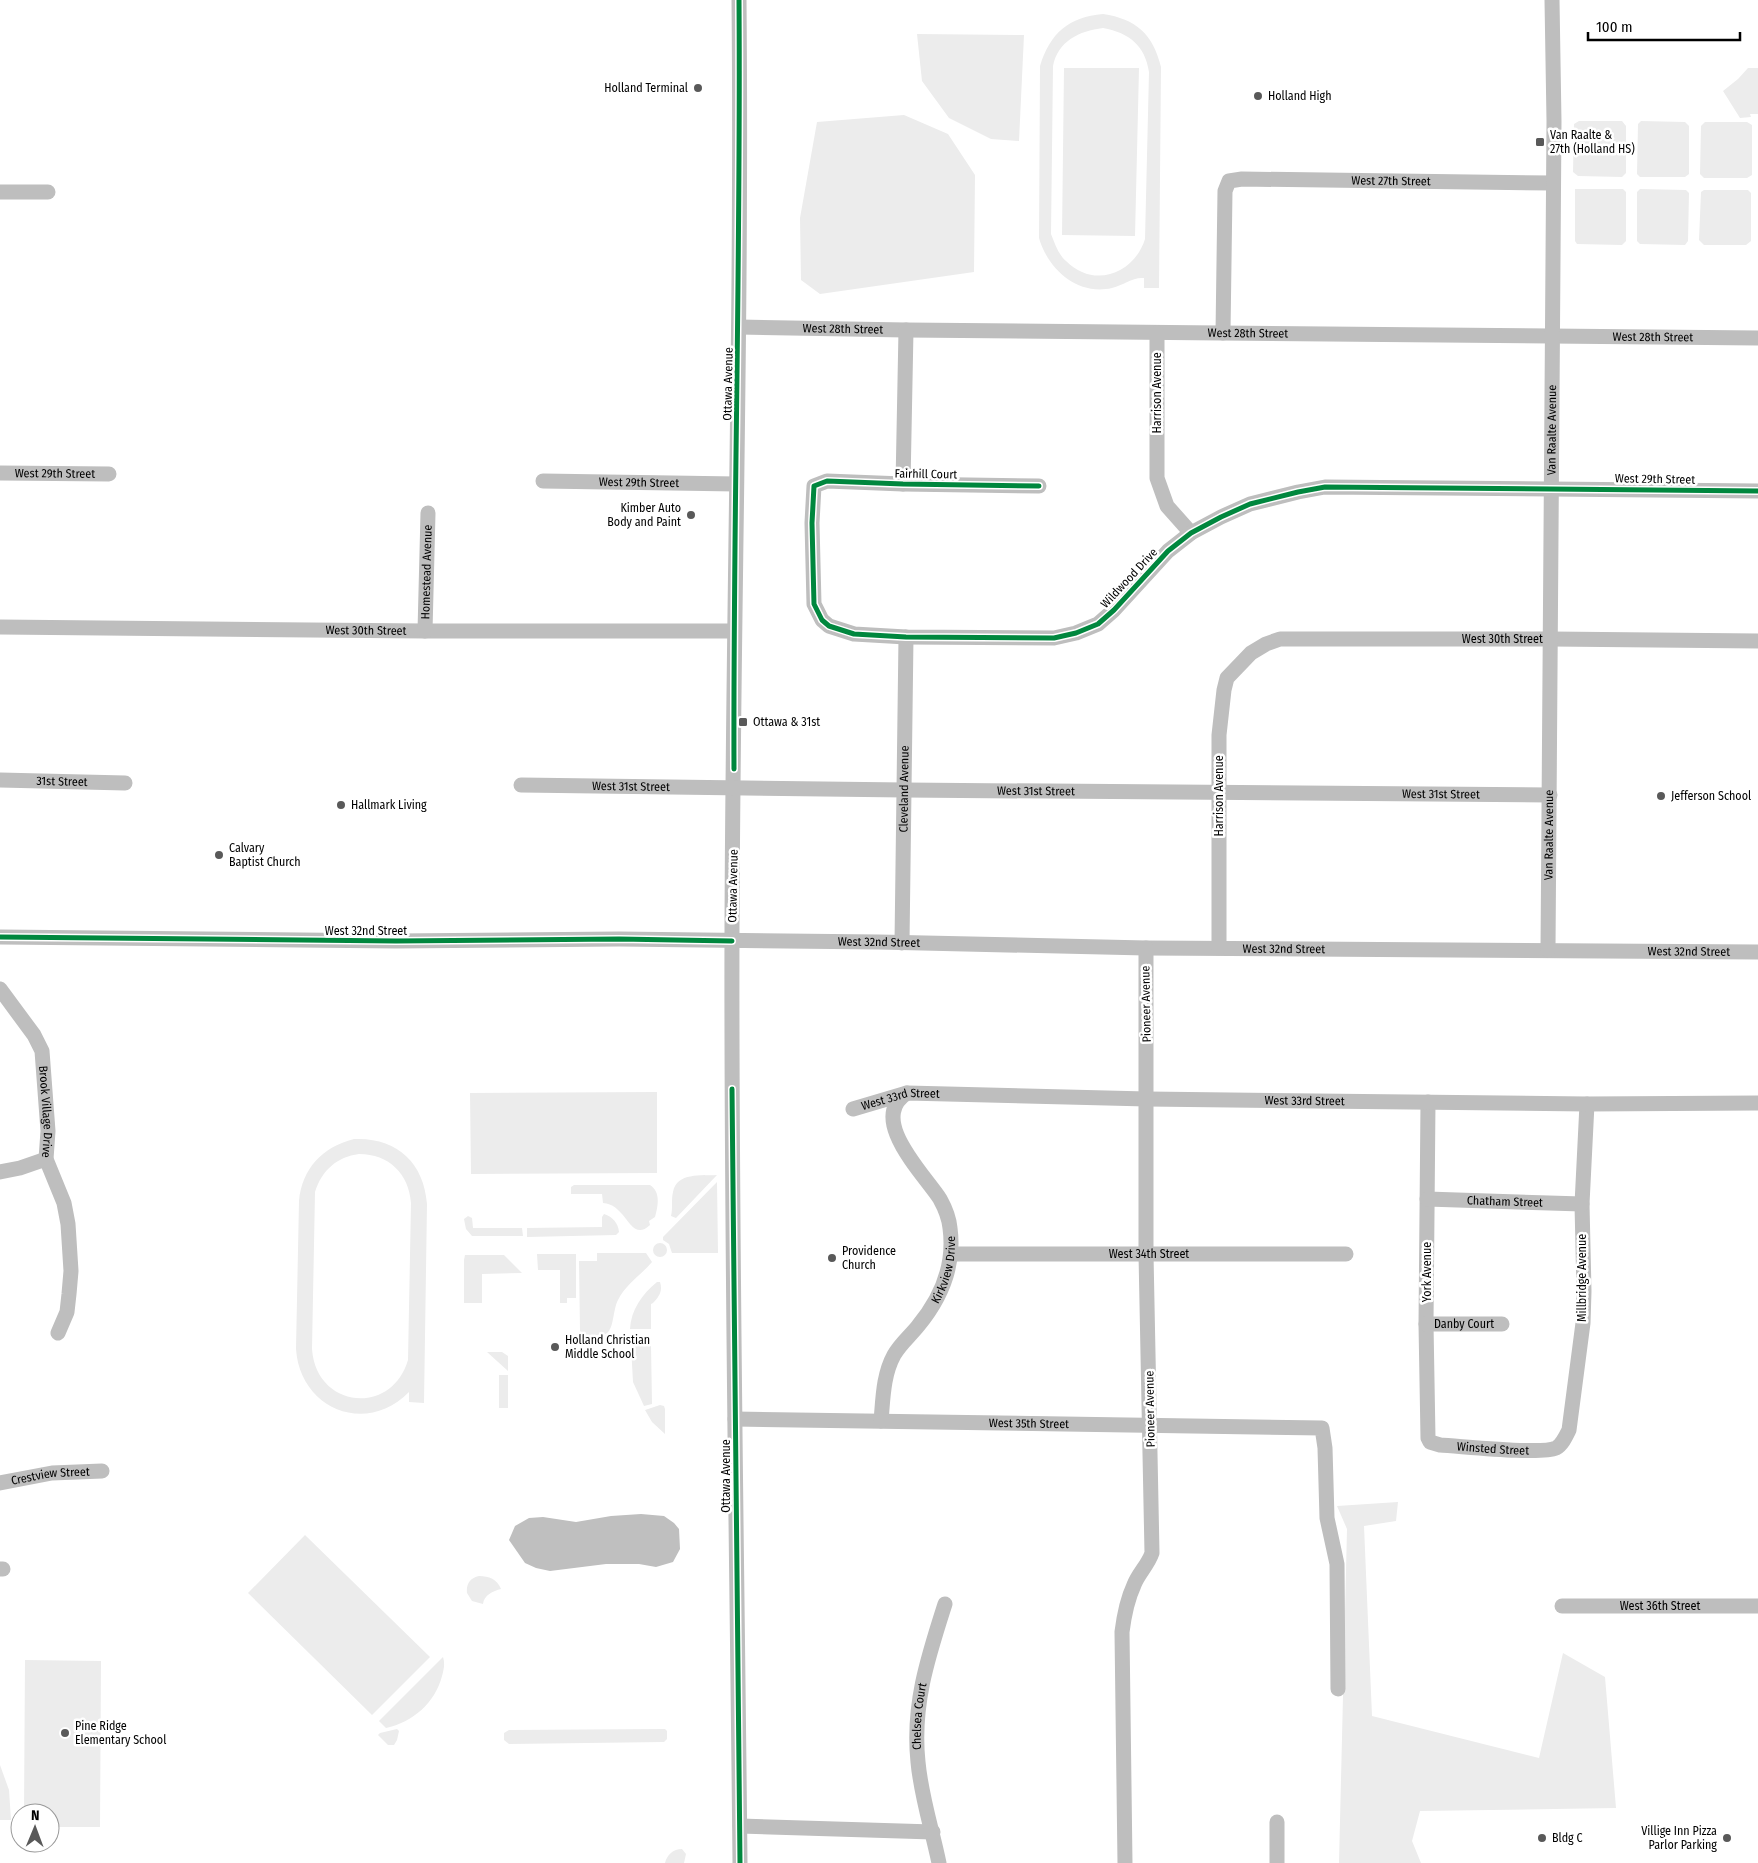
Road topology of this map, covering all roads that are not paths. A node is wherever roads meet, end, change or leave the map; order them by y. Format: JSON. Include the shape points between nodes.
{"nodes":[{"id":1,"x":739,"y":0,"type":"edge"},
{"id":2,"x":1552,"y":0,"type":"edge"},
{"id":3,"x":1553,"y":183,"type":"junction"},
{"id":4,"x":0,"y":192,"type":"edge"},
{"id":5,"x":48,"y":192,"type":"dead end"},
{"id":6,"x":738,"y":327,"type":"junction"},
{"id":7,"x":906,"y":330,"type":"junction"},
{"id":8,"x":1158,"y":333,"type":"junction"},
{"id":9,"x":1223,"y":333,"type":"junction"},
{"id":10,"x":1552,"y":336,"type":"junction"},
{"id":11,"x":1758,"y":338,"type":"edge"},
{"id":12,"x":0,"y":473,"type":"edge"},
{"id":13,"x":109,"y":474,"type":"dead end"},
{"id":14,"x":543,"y":481,"type":"dead end"},
{"id":15,"x":736,"y":484,"type":"junction"},
{"id":16,"x":903,"y":484,"type":"junction"},
{"id":17,"x":814,"y":486,"type":"joint"},
{"id":18,"x":1039,"y":486,"type":"dead end"},
{"id":19,"x":1551,"y":488,"type":"junction"},
{"id":20,"x":1758,"y":490,"type":"edge"},
{"id":21,"x":428,"y":513,"type":"dead end"},
{"id":22,"x":1191,"y":533,"type":"junction"},
{"id":23,"x":0,"y":627,"type":"edge"},
{"id":24,"x":425,"y":631,"type":"junction"},
{"id":25,"x":734,"y":631,"type":"junction"},
{"id":26,"x":906,"y":637,"type":"junction"},
{"id":27,"x":1551,"y":638,"type":"junction"},
{"id":28,"x":1758,"y":641,"type":"edge"},
{"id":29,"x":1251,"y":653,"type":"joint"},
{"id":30,"x":0,"y":780,"type":"edge"},
{"id":31,"x":125,"y":783,"type":"dead end"},
{"id":32,"x":521,"y":785,"type":"dead end"},
{"id":33,"x":734,"y":789,"type":"junction"},
{"id":34,"x":904,"y":790,"type":"junction"},
{"id":35,"x":1220,"y":792,"type":"junction"},
{"id":36,"x":1550,"y":795,"type":"junction"},
{"id":37,"x":0,"y":938,"type":"edge"},
{"id":38,"x":732,"y":941,"type":"junction"},
{"id":39,"x":902,"y":942,"type":"junction"},
{"id":40,"x":1146,"y":948,"type":"junction"},
{"id":41,"x":1219,"y":948,"type":"junction"},
{"id":42,"x":1548,"y":950,"type":"junction"},
{"id":43,"x":1758,"y":952,"type":"edge"},
{"id":44,"x":0,"y":989,"type":"edge"},
{"id":45,"x":907,"y":1094,"type":"junction"},
{"id":46,"x":1147,"y":1099,"type":"junction"},
{"id":47,"x":1428,"y":1102,"type":"junction"},
{"id":48,"x":1758,"y":1103,"type":"edge"},
{"id":49,"x":1587,"y":1104,"type":"junction"},
{"id":50,"x":853,"y":1109,"type":"dead end"},
{"id":51,"x":46,"y":1158,"type":"junction"},
{"id":52,"x":0,"y":1172,"type":"edge"},
{"id":53,"x":1427,"y":1199,"type":"junction"},
{"id":54,"x":1582,"y":1204,"type":"junction"},
{"id":55,"x":951,"y":1254,"type":"junction"},
{"id":56,"x":1146,"y":1254,"type":"junction"},
{"id":57,"x":1346,"y":1254,"type":"dead end"},
{"id":58,"x":1426,"y":1324,"type":"junction"},
{"id":59,"x":1502,"y":1324,"type":"dead end"},
{"id":60,"x":58,"y":1333,"type":"dead end"},
{"id":61,"x":735,"y":1419,"type":"junction"},
{"id":62,"x":882,"y":1422,"type":"junction"},
{"id":63,"x":1150,"y":1425,"type":"junction"},
{"id":64,"x":1430,"y":1442,"type":"joint"},
{"id":65,"x":1557,"y":1448,"type":"joint"},
{"id":66,"x":102,"y":1471,"type":"dead end"},
{"id":67,"x":0,"y":1482,"type":"edge"},
{"id":68,"x":945,"y":1604,"type":"dead end"},
{"id":69,"x":1562,"y":1606,"type":"dead end"},
{"id":70,"x":1758,"y":1606,"type":"edge"},
{"id":71,"x":1338,"y":1689,"type":"dead end"},
{"id":72,"x":1277,"y":1822,"type":"dead end"},
{"id":73,"x":740,"y":1826,"type":"junction"},
{"id":74,"x":933,"y":1832,"type":"junction"},
{"id":75,"x":740,"y":1863,"type":"edge"},
{"id":76,"x":940,"y":1863,"type":"edge"},
{"id":77,"x":1126,"y":1863,"type":"edge"},
{"id":78,"x":1277,"y":1863,"type":"edge"}],
"edges":[{"from":1,"to":6,"type":"street","name":"Ottawa Avenue"},
{"from":2,"to":3,"type":"street","name":"Van Raalte Avenue"},
{"from":3,"to":9,"type":"street","name":"West 27th Street","via":[[1229,181],[1225,191]]},
{"from":3,"to":10,"type":"street","name":"Van Raalte Avenue"},
{"from":4,"to":5,"type":"street"},
{"from":6,"to":7,"type":"street","name":"West 28th Street"},
{"from":6,"to":15,"type":"street","name":"Ottawa Avenue"},
{"from":7,"to":8,"type":"street","name":"West 28th Street"},
{"from":7,"to":16,"type":"street"},
{"from":8,"to":9,"type":"street","name":"West 28th Street"},
{"from":8,"to":22,"type":"street","name":"Harrison Avenue","via":[[1157,478],[1167,506]]},
{"from":9,"to":10,"type":"street","name":"West 28th Street"},
{"from":10,"to":11,"type":"street","name":"West 28th Street"},
{"from":10,"to":19,"type":"street","name":"Van Raalte Avenue"},
{"from":12,"to":13,"type":"street","name":"West 29th Street"},
{"from":14,"to":15,"type":"street","name":"West 29th Street"},
{"from":15,"to":25,"type":"street","name":"Ottawa Avenue"},
{"from":16,"to":17,"type":"street","name":"Fairhill Court","via":[[827,481]]},
{"from":16,"to":18,"type":"street","name":"Fairhill Court"},
{"from":17,"to":26,"type":"street","name":"Wildwood Drive","via":[[814,604],[822,620],[829,626],[854,634]]},
{"from":19,"to":20,"type":"street","name":"West 29th Street"},
{"from":19,"to":22,"type":"street","name":"Wildwood Drive","via":[[1325,487],[1250,504]]},
{"from":19,"to":27,"type":"street","name":"Van Raalte Avenue"},
{"from":21,"to":24,"type":"street","name":"Homestead Avenue"},
{"from":22,"to":26,"type":"street","name":"Wildwood Drive","via":[[1168,551],[1098,624],[1076,633],[1054,638]]},
{"from":23,"to":24,"type":"street","name":"West 30th Street"},
{"from":24,"to":25,"type":"street","name":"West 30th Street"},
{"from":25,"to":33,"type":"street","name":"Ottawa Avenue"},
{"from":26,"to":34,"type":"street","name":"Cleveland Avenue"},
{"from":27,"to":28,"type":"street","name":"West 30th Street"},
{"from":27,"to":29,"type":"street","name":"West 30th Street","via":[[1280,639]]},
{"from":27,"to":36,"type":"street","name":"Van Raalte Avenue"},
{"from":29,"to":35,"type":"street","name":"Harrison Avenue","via":[[1231,674],[1224,690],[1219,735]]},
{"from":30,"to":31,"type":"street","name":"31st Street"},
{"from":32,"to":33,"type":"street","name":"West 31st Street"},
{"from":33,"to":34,"type":"street","name":"West 31st Street"},
{"from":33,"to":38,"type":"street","name":"Ottawa Avenue"},
{"from":34,"to":35,"type":"street","name":"West 31st Street"},
{"from":34,"to":39,"type":"street","name":"Cleveland Avenue"},
{"from":35,"to":36,"type":"street","name":"West 31st Street"},
{"from":35,"to":41,"type":"street","name":"Harrison Avenue"},
{"from":36,"to":42,"type":"street","name":"Van Raalte Avenue"},
{"from":37,"to":38,"type":"street","name":"West 32nd Street"},
{"from":38,"to":39,"type":"street","name":"West 32nd Street"},
{"from":38,"to":61,"type":"street","name":"Ottawa Avenue"},
{"from":39,"to":40,"type":"street","name":"West 32nd Street"},
{"from":40,"to":41,"type":"street","name":"West 32nd Street"},
{"from":40,"to":46,"type":"street","name":"Pioneer Avenue"},
{"from":41,"to":42,"type":"street","name":"West 32nd Street"},
{"from":42,"to":43,"type":"street","name":"West 32nd Street"},
{"from":44,"to":51,"type":"street","name":"Brook Village Drive","via":[[42,1051],[48,1131]]},
{"from":45,"to":46,"type":"street","name":"West 33rd Street"},
{"from":45,"to":50,"type":"street","name":"West 33rd Street"},
{"from":45,"to":55,"type":"street","name":"Kirkview Drive","via":[[898,1099],[893,1125],[899,1142],[947,1215]]},
{"from":46,"to":47,"type":"street","name":"West 33rd Street"},
{"from":46,"to":56,"type":"street","name":"Pioneer Avenue"},
{"from":47,"to":49,"type":"street","name":"West 33rd Street"},
{"from":47,"to":53,"type":"street","name":"York Avenue"},
{"from":48,"to":49,"type":"street","name":"West 33rd Street"},
{"from":49,"to":54,"type":"street","name":"Millbridge Avenue"},
{"from":51,"to":52,"type":"street"},
{"from":51,"to":60,"type":"street","name":"Brook Village Drive","via":[[64,1203],[68,1224],[70,1294]]},
{"from":53,"to":54,"type":"street","name":"Chatham Street"},
{"from":53,"to":58,"type":"street","name":"York Avenue"},
{"from":54,"to":65,"type":"street","name":"Millbridge Avenue","via":[[1584,1291],[1581,1342],[1569,1430]]},
{"from":55,"to":56,"type":"street","name":"West 34th Street"},
{"from":55,"to":62,"type":"street","name":"Kirkview Drive","via":[[939,1297],[894,1355],[884,1386]]},
{"from":56,"to":57,"type":"street","name":"West 34th Street"},
{"from":56,"to":63,"type":"street","name":"Pioneer Avenue"},
{"from":58,"to":59,"type":"street","name":"Danby Court"},
{"from":58,"to":64,"type":"street","name":"York Avenue"},
{"from":61,"to":62,"type":"street","name":"West 35th Street"},
{"from":61,"to":73,"type":"street","name":"Ottawa Avenue"},
{"from":62,"to":63,"type":"street","name":"West 35th Street"},
{"from":63,"to":71,"type":"street","name":"West 35th Street","via":[[1322,1428],[1327,1518],[1337,1564]]},
{"from":63,"to":77,"type":"street","name":"Pioneer Avenue","via":[[1152,1553],[1134,1583],[1122,1632]]},
{"from":64,"to":65,"type":"street","name":"Winsted Street","via":[[1540,1451]]},
{"from":66,"to":67,"type":"street","name":"Crestview Street","via":[[52,1472]]},
{"from":68,"to":74,"type":"street","name":"Chelsea Court","via":[[925,1667],[918,1704],[917,1759],[926,1813]]},
{"from":69,"to":70,"type":"street","name":"West 36th Street"},
{"from":72,"to":78,"type":"street"},
{"from":73,"to":74,"type":"street"},
{"from":73,"to":75,"type":"street","name":"Ottawa Avenue"},
{"from":74,"to":76,"type":"street","name":"Chelsea Court"}]}
